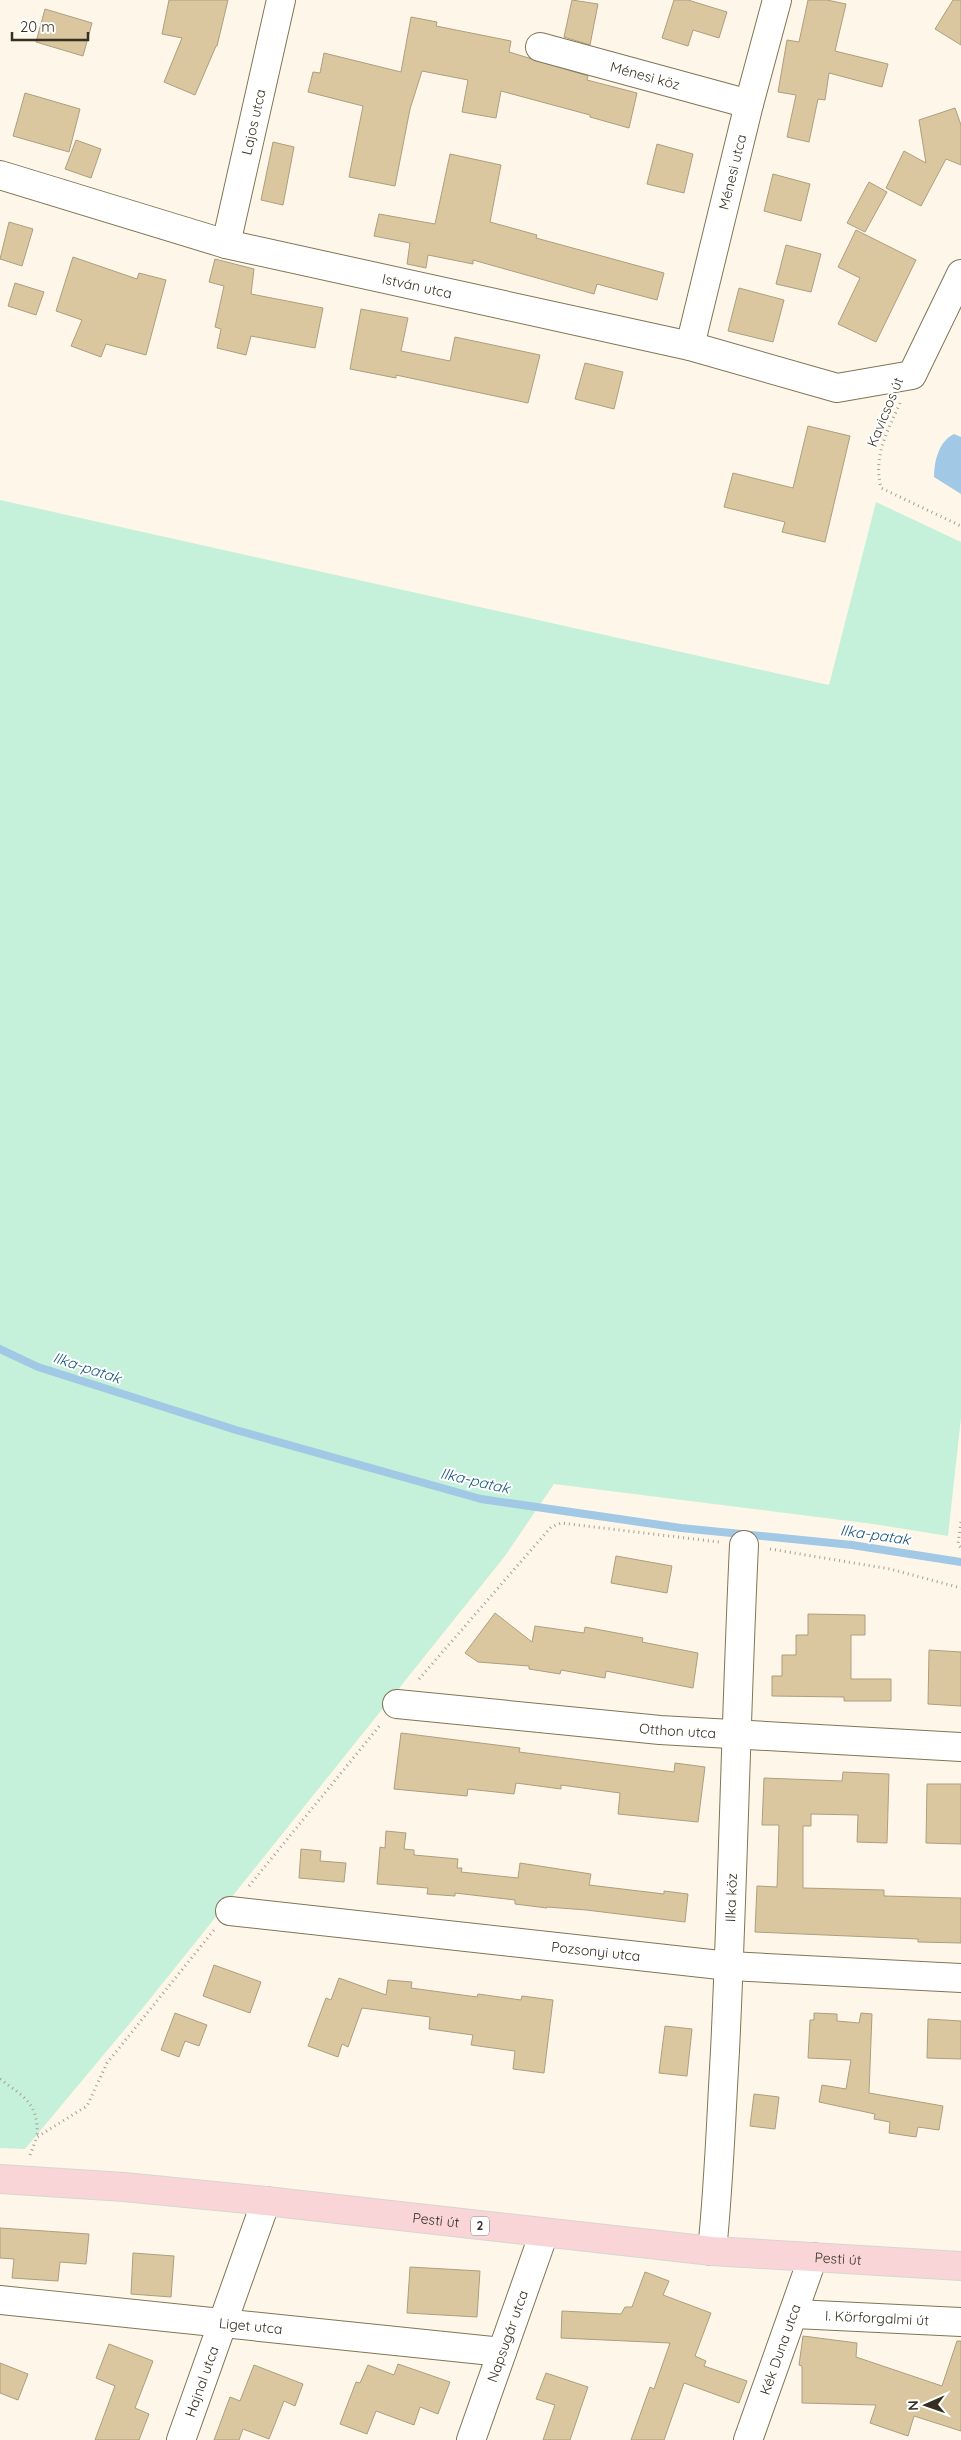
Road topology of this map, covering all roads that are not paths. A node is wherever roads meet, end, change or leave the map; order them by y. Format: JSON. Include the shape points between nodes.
{"nodes":[{"id":1,"x":281,"y":0,"type":"edge"},
{"id":2,"x":776,"y":0,"type":"edge"},
{"id":3,"x":540,"y":47,"type":"dead end"},
{"id":4,"x":749,"y":104,"type":"junction"},
{"id":5,"x":0,"y":175,"type":"edge"},
{"id":6,"x":226,"y":244,"type":"junction"},
{"id":7,"x":961,"y":274,"type":"edge"},
{"id":8,"x":690,"y":346,"type":"junction"},
{"id":9,"x":744,"y":1546,"type":"dead end"},
{"id":10,"x":398,"y":1704,"type":"road end"},
{"id":11,"x":735,"y":1736,"type":"junction"},
{"id":12,"x":961,"y":1746,"type":"edge"},
{"id":13,"x":230,"y":1911,"type":"road end"},
{"id":14,"x":729,"y":1966,"type":"junction"},
{"id":15,"x":961,"y":1978,"type":"edge"},
{"id":16,"x":10,"y":2180,"type":"edge"},
{"id":17,"x":266,"y":2201,"type":"junction"},
{"id":18,"x":544,"y":2233,"type":"junction"},
{"id":19,"x":712,"y":2251,"type":"junction"},
{"id":20,"x":813,"y":2258,"type":"junction"},
{"id":21,"x":961,"y":2266,"type":"edge"},
{"id":22,"x":0,"y":2300,"type":"edge"},
{"id":23,"x":794,"y":2314,"type":"junction"},
{"id":24,"x":223,"y":2322,"type":"junction"},
{"id":25,"x":961,"y":2322,"type":"edge"},
{"id":26,"x":502,"y":2352,"type":"junction"},
{"id":27,"x":181,"y":2440,"type":"edge"},
{"id":28,"x":471,"y":2440,"type":"edge"},
{"id":29,"x":748,"y":2440,"type":"edge"}],
"edges":[{"from":1,"to":6,"type":"street","name":"Lajos utca"},
{"from":2,"to":4,"type":"street","name":"Ménesi utca"},
{"from":3,"to":4,"type":"street","name":"Ménesi köz"},
{"from":4,"to":8,"type":"street","name":"Ménesi utca"},
{"from":5,"to":6,"type":"street","name":"István utca"},
{"from":6,"to":8,"type":"street","name":"István utca"},
{"from":7,"to":8,"type":"street","name":"István utca","via":[[912,375],[837,388]]},
{"from":9,"to":11,"type":"street","name":"Ilka köz"},
{"from":10,"to":11,"type":"street","name":"Otthon utca"},
{"from":11,"to":12,"type":"street","name":"Otthon utca"},
{"from":11,"to":14,"type":"street","name":"Ilka köz"},
{"from":13,"to":14,"type":"street","name":"Pozsonyi utca"},
{"from":14,"to":15,"type":"street","name":"Pozsonyi utca"},
{"from":14,"to":19,"type":"street","name":"Ilka köz"},
{"from":16,"to":17,"type":"main road","name":"Pesti út","number":"2"},
{"from":17,"to":18,"type":"main road","name":"Pesti út","number":"2"},
{"from":17,"to":24,"type":"street","name":"Hajnal utca"},
{"from":18,"to":19,"type":"main road","name":"Pesti út","number":"2"},
{"from":18,"to":26,"type":"street","name":"Napsugár utca"},
{"from":19,"to":20,"type":"main road","name":"Pesti út","number":"2"},
{"from":20,"to":21,"type":"main road","name":"Pesti út","number":"2"},
{"from":20,"to":23,"type":"street","name":"Kék Duna utca"},
{"from":22,"to":24,"type":"street","name":"Liget utca"},
{"from":23,"to":25,"type":"street","name":"I. Körforgalmi út"},
{"from":23,"to":29,"type":"street","name":"Kék Duna utca"},
{"from":24,"to":26,"type":"street","name":"Liget utca"},
{"from":24,"to":27,"type":"street","name":"Hajnal utca"},
{"from":26,"to":28,"type":"street","name":"Napsugár utca"}]}
